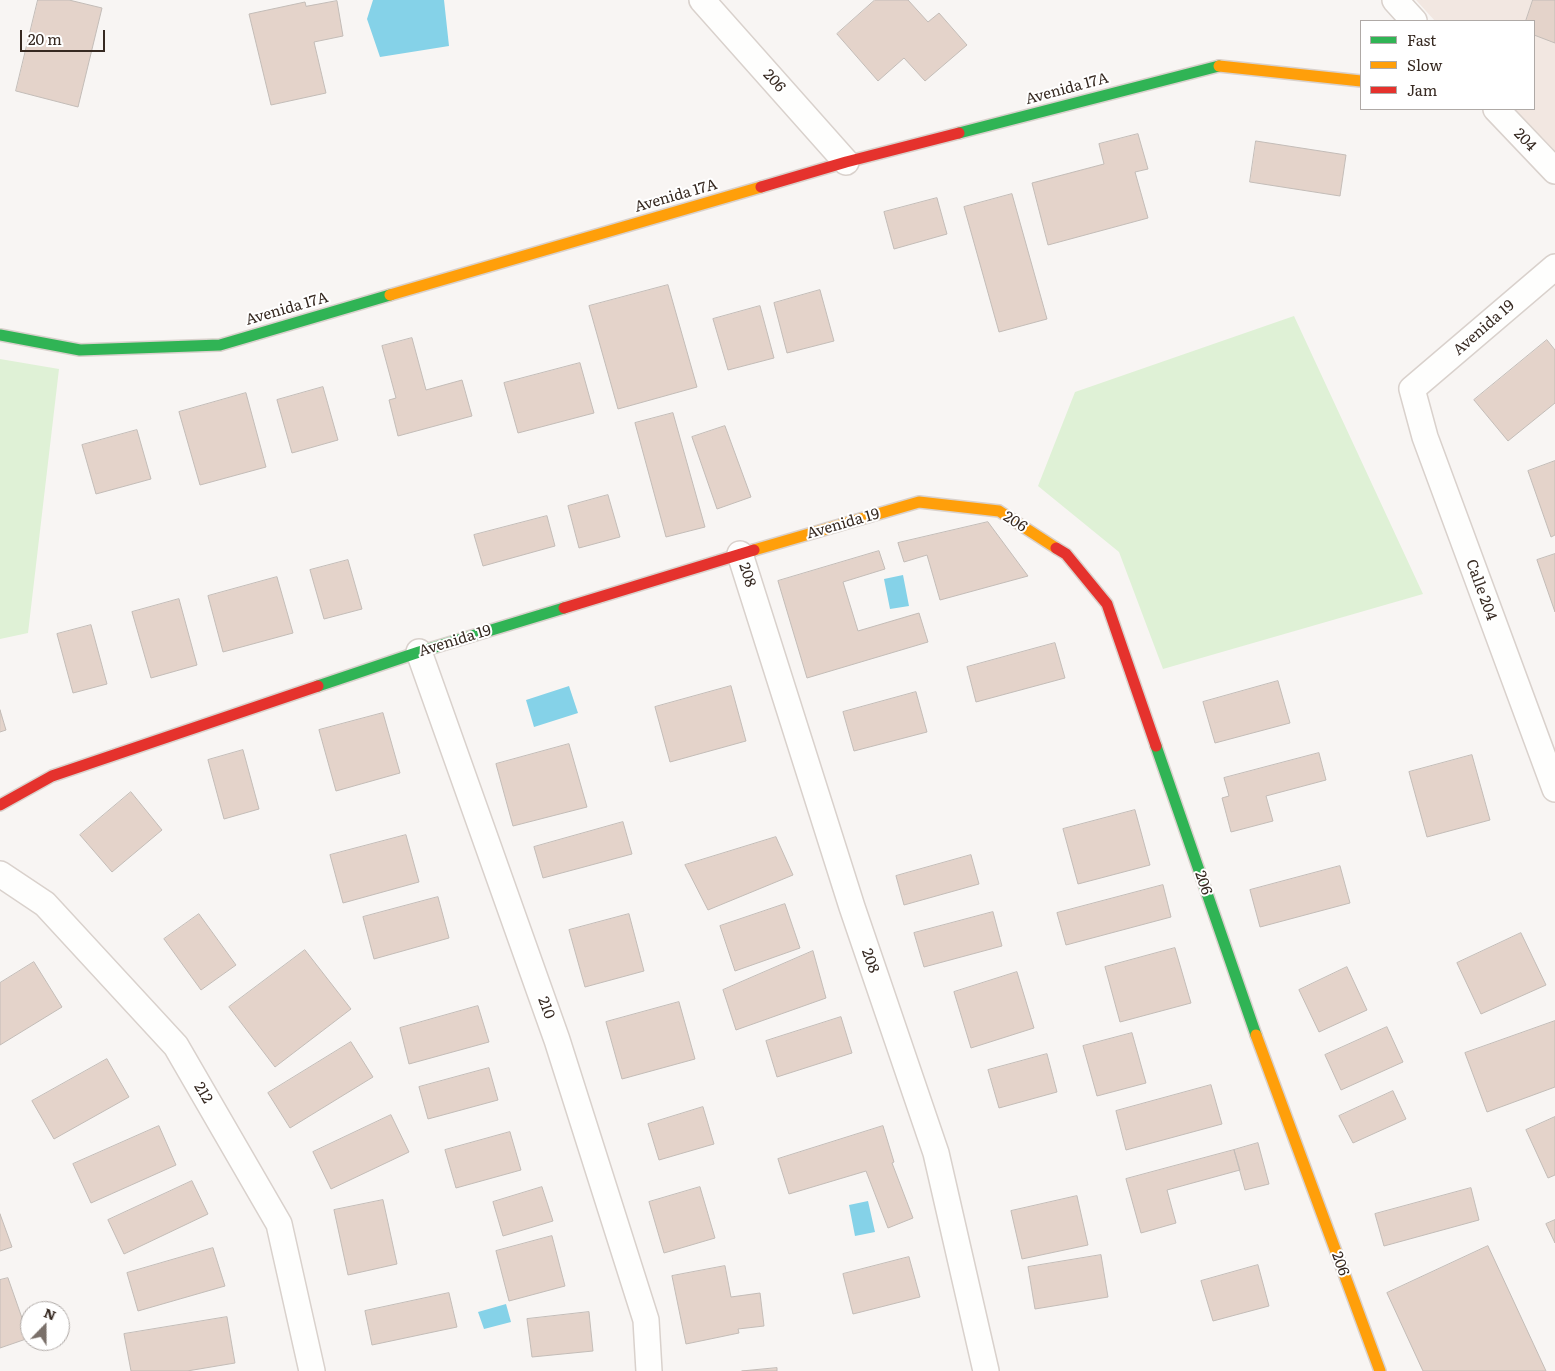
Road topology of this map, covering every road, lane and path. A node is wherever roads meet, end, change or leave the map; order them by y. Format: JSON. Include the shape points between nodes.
{"nodes":[{"id":1,"x":702,"y":0,"type":"edge"},
{"id":2,"x":1395,"y":0,"type":"edge"},
{"id":3,"x":1413,"y":20,"type":"edge"},
{"id":4,"x":1360,"y":81,"type":"edge"},
{"id":5,"x":1497,"y":110,"type":"edge"},
{"id":6,"x":846,"y":162,"type":"junction"},
{"id":7,"x":1555,"y":171,"type":"edge"},
{"id":8,"x":1555,"y":267,"type":"edge"},
{"id":9,"x":0,"y":336,"type":"edge"},
{"id":10,"x":1412,"y":389,"type":"joint"},
{"id":11,"x":919,"y":502,"type":"joint"},
{"id":12,"x":740,"y":554,"type":"junction"},
{"id":13,"x":419,"y":652,"type":"junction"},
{"id":14,"x":1555,"y":789,"type":"edge"},
{"id":15,"x":0,"y":805,"type":"edge"},
{"id":16,"x":0,"y":874,"type":"edge"},
{"id":17,"x":312,"y":1371,"type":"edge"},
{"id":18,"x":649,"y":1371,"type":"edge"},
{"id":19,"x":986,"y":1371,"type":"edge"},
{"id":20,"x":1380,"y":1371,"type":"edge"}],
"edges":[{"from":1,"to":6,"type":"street","name":"206"},
{"from":2,"to":3,"type":"street"},
{"from":4,"to":6,"type":"street","name":"Avenida 17A","via":[[1217,66]]},
{"from":5,"to":7,"type":"street","name":"204"},
{"from":6,"to":9,"type":"street","name":"Avenida 17A","via":[[220,345],[80,350]]},
{"from":8,"to":10,"type":"street","name":"Avenida 19"},
{"from":10,"to":14,"type":"street","name":"Calle 204","via":[[1425,437]]},
{"from":11,"to":12,"type":"street","name":"Avenida 19"},
{"from":11,"to":20,"type":"street","name":"206","via":[[999,511],[1066,554],[1106,604],[1258,1040]]},
{"from":12,"to":13,"type":"street","name":"Avenida 19"},
{"from":12,"to":19,"type":"street","name":"208","via":[[852,907],[936,1153]]},
{"from":13,"to":15,"type":"street","name":"Avenida 19","via":[[52,776]]},
{"from":13,"to":18,"type":"street","name":"210","via":[[557,1040],[646,1320]]},
{"from":16,"to":17,"type":"street","name":"212","via":[[45,904],[176,1046],[279,1224]]}]}
